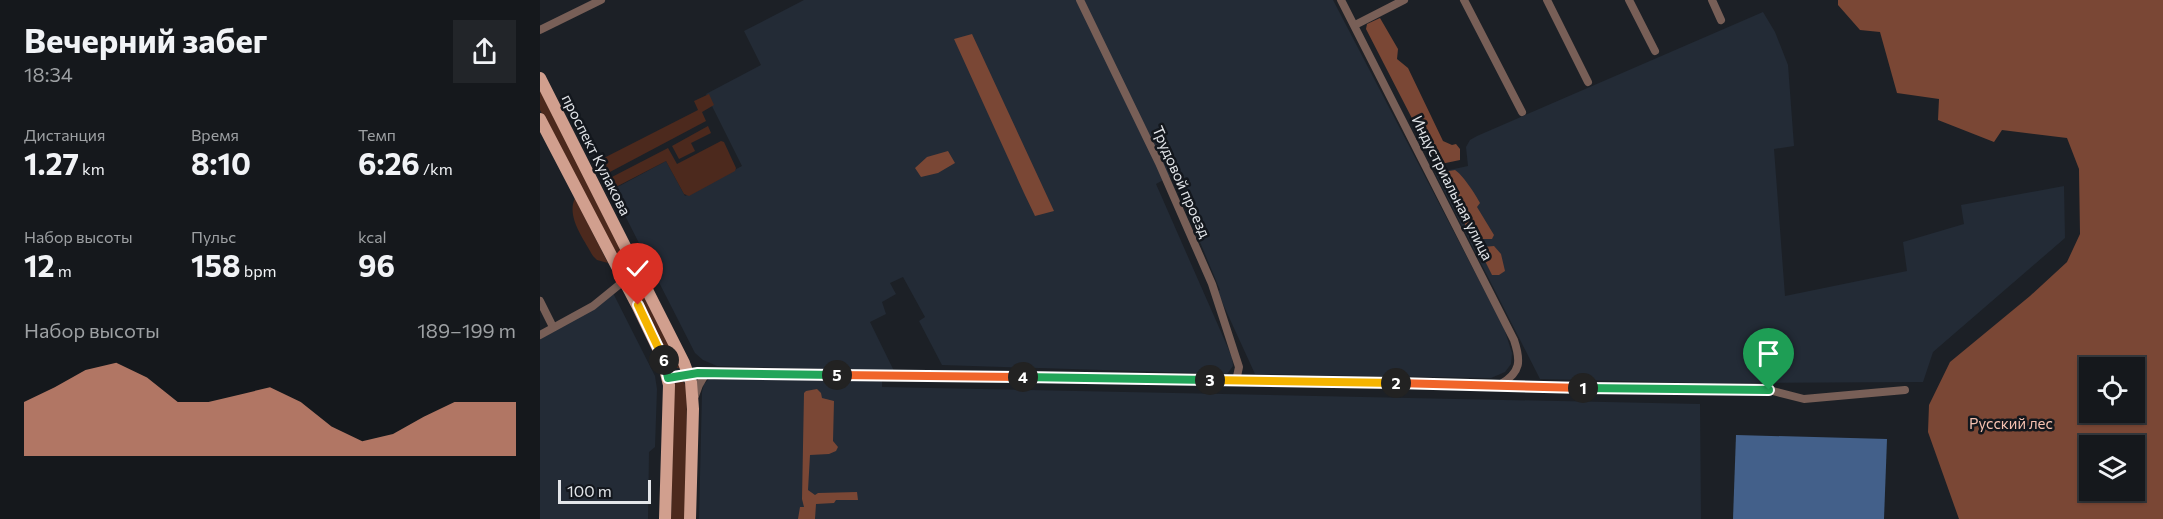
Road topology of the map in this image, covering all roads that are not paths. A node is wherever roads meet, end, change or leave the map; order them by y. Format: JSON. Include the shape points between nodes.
{"nodes":[{"id":1,"x":601,"y":0,"type":"edge"},
{"id":2,"x":1080,"y":0,"type":"edge"},
{"id":3,"x":1341,"y":0,"type":"edge"},
{"id":4,"x":1404,"y":0,"type":"edge"},
{"id":5,"x":1464,"y":0,"type":"edge"},
{"id":6,"x":1546,"y":0,"type":"edge"},
{"id":7,"x":1629,"y":0,"type":"edge"},
{"id":8,"x":1712,"y":0,"type":"edge"},
{"id":9,"x":1721,"y":20,"type":"dead end"},
{"id":10,"x":1355,"y":25,"type":"junction"},
{"id":11,"x":540,"y":30,"type":"edge"},
{"id":12,"x":1655,"y":51,"type":"dead end"},
{"id":13,"x":540,"y":78,"type":"edge"},
{"id":14,"x":1588,"y":82,"type":"dead end"},
{"id":15,"x":1522,"y":112,"type":"dead end"},
{"id":16,"x":540,"y":119,"type":"edge"},
{"id":17,"x":640,"y":273,"type":"junction"},
{"id":18,"x":625,"y":280,"type":"junction"},
{"id":19,"x":540,"y":301,"type":"edge"},
{"id":20,"x":553,"y":327,"type":"junction"},
{"id":21,"x":540,"y":335,"type":"edge"},
{"id":22,"x":694,"y":371,"type":"junction"},
{"id":23,"x":721,"y":373,"type":"junction"},
{"id":24,"x":668,"y":378,"type":"junction"},
{"id":25,"x":1236,"y":381,"type":"junction"},
{"id":26,"x":699,"y":385,"type":"junction"},
{"id":27,"x":1500,"y":385,"type":"junction"},
{"id":28,"x":1905,"y":390,"type":"dead end"},
{"id":29,"x":693,"y":410,"type":"junction"},
{"id":30,"x":665,"y":519,"type":"edge"},
{"id":31,"x":690,"y":519,"type":"edge"}],
"edges":[{"from":1,"to":11,"type":"street"},
{"from":2,"to":25,"type":"street","name":"Трудовой проезд","via":[[1210,279],[1239,367]]},
{"from":3,"to":10,"type":"street","name":"Индустриальная улица"},
{"from":4,"to":10,"type":"street"},
{"from":5,"to":15,"type":"street"},
{"from":6,"to":14,"type":"street"},
{"from":7,"to":12,"type":"street"},
{"from":8,"to":9,"type":"street"},
{"from":10,"to":27,"type":"street","name":"Индустриальная улица","via":[[1514,340],[1518,368]]},
{"from":13,"to":17,"type":"main road","name":"проспект Кулакова"},
{"from":16,"to":18,"type":"main road"},
{"from":17,"to":18,"type":"street"},
{"from":17,"to":22,"type":"main road","name":"проспект Кулакова"},
{"from":18,"to":20,"type":"street","via":[[593,306]]},
{"from":18,"to":24,"type":"main road","via":[[661,353]]},
{"from":19,"to":20,"type":"street"},
{"from":20,"to":21,"type":"street"},
{"from":22,"to":23,"type":"street"},
{"from":22,"to":24,"type":"main road"},
{"from":22,"to":26,"type":"street"},
{"from":22,"to":29,"type":"main road","name":"проспект Кулакова"},
{"from":23,"to":25,"type":"street"},
{"from":23,"to":26,"type":"street"},
{"from":24,"to":30,"type":"main road"},
{"from":25,"to":27,"type":"street"},
{"from":26,"to":29,"type":"street"},
{"from":27,"to":28,"type":"street","via":[[1769,390],[1804,399]]},
{"from":29,"to":31,"type":"main road","name":"проспект Кулакова"}]}
